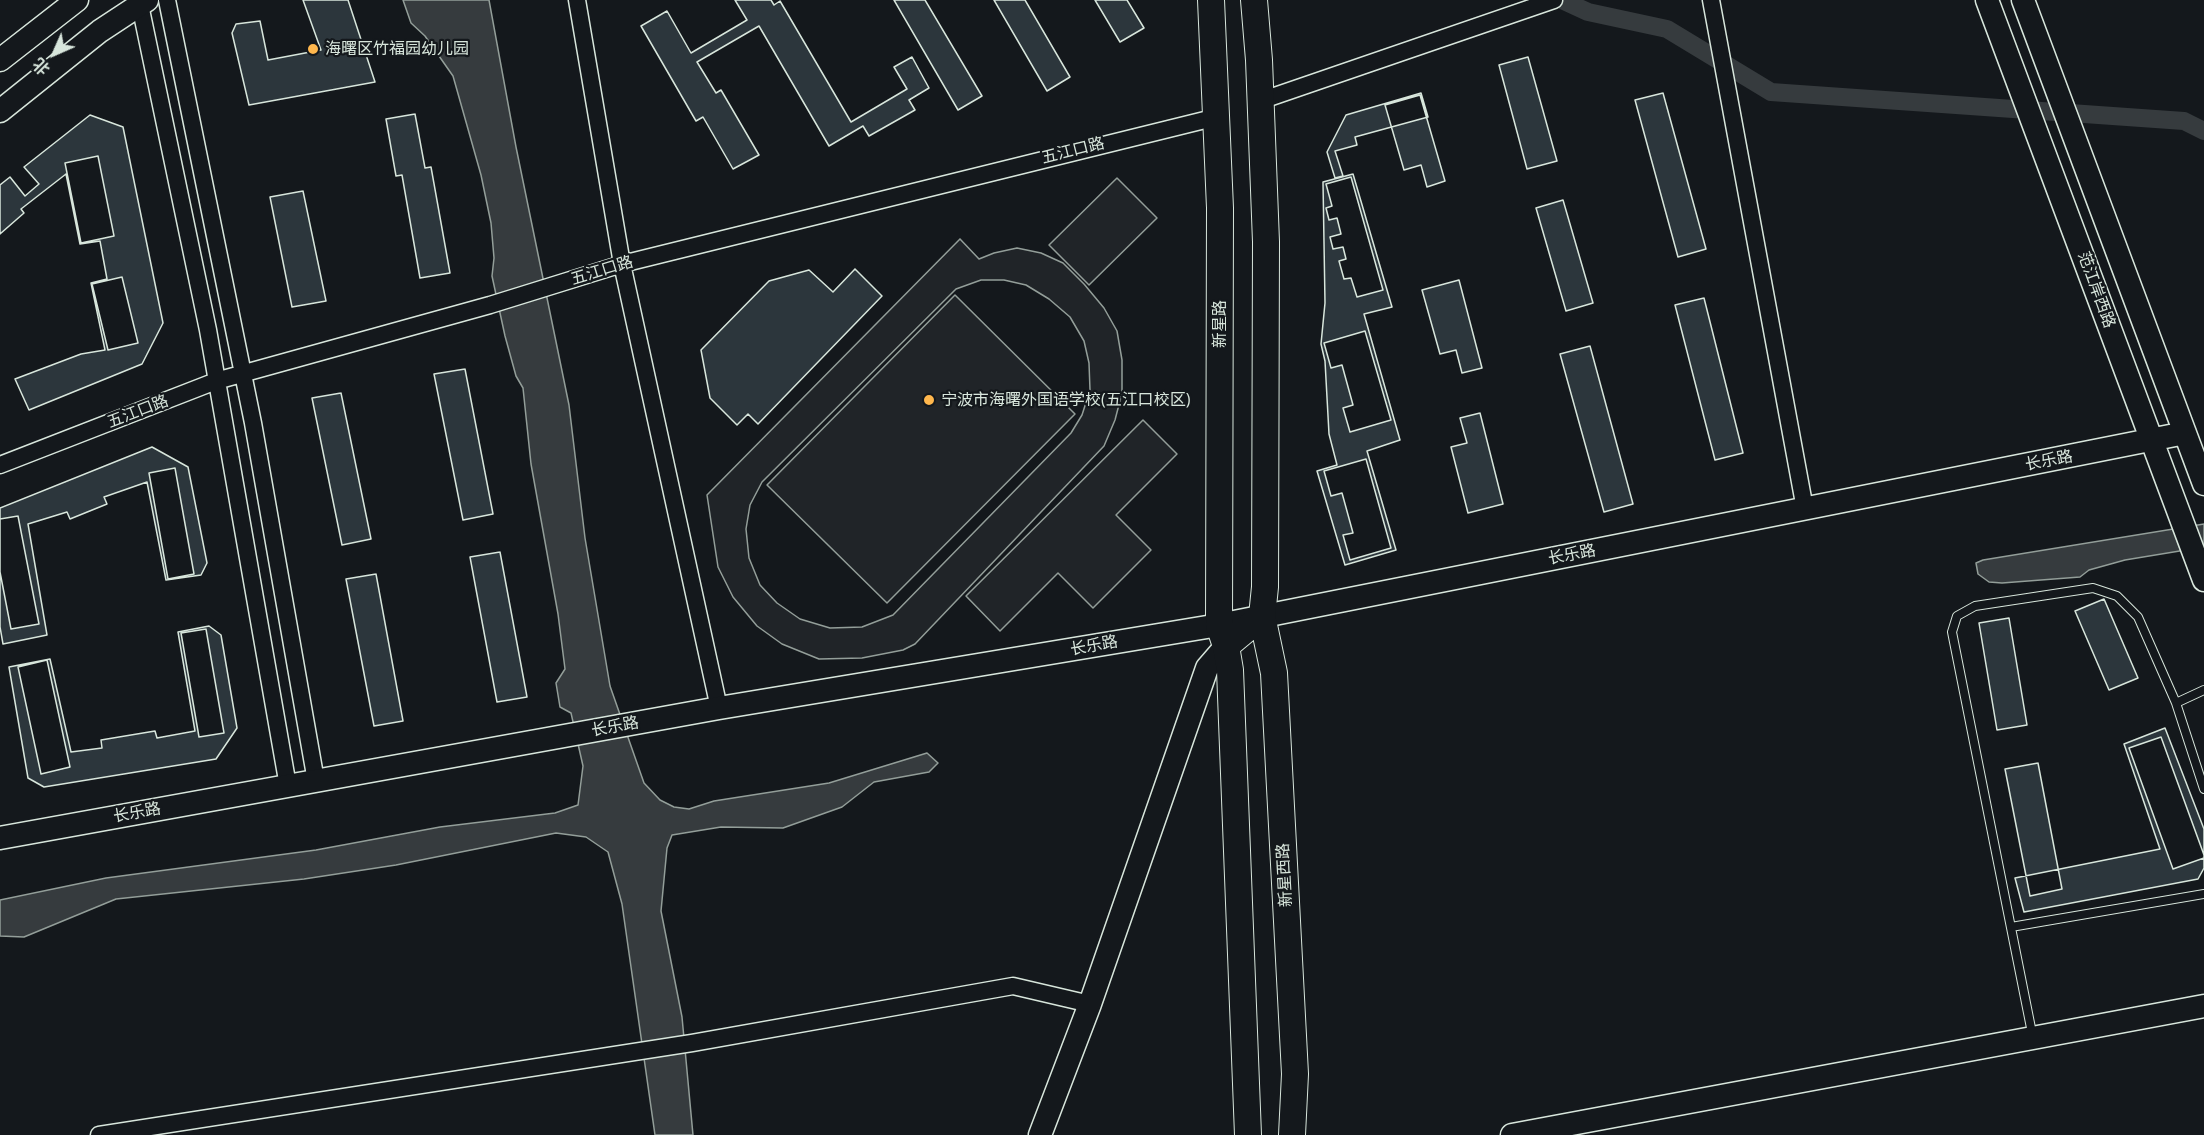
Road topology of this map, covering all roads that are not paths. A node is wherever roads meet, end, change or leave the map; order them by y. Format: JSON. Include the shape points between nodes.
{"nodes":[{"id":1,"x":77,"y":0,"type":"edge"},
{"id":2,"x":167,"y":0,"type":"edge"},
{"id":3,"x":577,"y":0,"type":"edge"},
{"id":4,"x":1210,"y":0,"type":"edge"},
{"id":5,"x":1254,"y":0,"type":"edge"},
{"id":6,"x":1554,"y":0,"type":"edge"},
{"id":7,"x":1711,"y":0,"type":"edge"},
{"id":8,"x":1987,"y":0,"type":"edge"},
{"id":9,"x":2023,"y":0,"type":"edge"},
{"id":10,"x":142,"y":2,"type":"edge"},
{"id":11,"x":0,"y":60,"type":"edge"},
{"id":12,"x":1260,"y":101,"type":"junction"},
{"id":13,"x":0,"y":111,"type":"edge"},
{"id":14,"x":1217,"y":117,"type":"junction"},
{"id":15,"x":622,"y":264,"type":"junction"},
{"id":16,"x":243,"y":374,"type":"junction"},
{"id":17,"x":216,"y":381,"type":"junction"},
{"id":18,"x":2185,"y":433,"type":"junction"},
{"id":19,"x":2151,"y":441,"type":"junction"},
{"id":20,"x":0,"y":465,"type":"edge"},
{"id":21,"x":2204,"y":484,"type":"edge"},
{"id":22,"x":1805,"y":509,"type":"junction"},
{"id":23,"x":2204,"y":580,"type":"edge"},
{"id":24,"x":1262,"y":616,"type":"junction"},
{"id":25,"x":1223,"y":635,"type":"junction"},
{"id":26,"x":2204,"y":690,"type":"edge"},
{"id":27,"x":2176,"y":703,"type":"junction"},
{"id":28,"x":719,"y":708,"type":"junction"},
{"id":29,"x":316,"y":781,"type":"junction"},
{"id":30,"x":288,"y":786,"type":"junction"},
{"id":31,"x":2204,"y":789,"type":"edge"},
{"id":32,"x":0,"y":838,"type":"edge"},
{"id":33,"x":2204,"y":894,"type":"edge"},
{"id":34,"x":2011,"y":927,"type":"junction"},
{"id":35,"x":1090,"y":1004,"type":"junction"},
{"id":36,"x":2204,"y":1006,"type":"edge"},
{"id":37,"x":2033,"y":1038,"type":"junction"},
{"id":38,"x":99,"y":1135,"type":"edge"},
{"id":39,"x":1040,"y":1135,"type":"edge"},
{"id":40,"x":1248,"y":1135,"type":"edge"},
{"id":41,"x":1292,"y":1135,"type":"edge"},
{"id":42,"x":1512,"y":1135,"type":"edge"}],
"edges":[{"from":1,"to":11,"type":"street"},
{"from":2,"to":16,"type":"street"},
{"from":3,"to":15,"type":"street"},
{"from":4,"to":14,"type":"main road","name":"新星路"},
{"from":5,"to":12,"type":"main road","name":"新星西路"},
{"from":6,"to":12,"type":"street"},
{"from":7,"to":22,"type":"street"},
{"from":8,"to":19,"type":"street","name":"范江岸西路"},
{"from":9,"to":18,"type":"street","name":"范江岸西路"},
{"from":10,"to":13,"type":"street"},
{"from":10,"to":17,"type":"street"},
{"from":12,"to":24,"type":"main road","name":"新星西路","via":[[1266,242]]},
{"from":14,"to":15,"type":"street","name":"五江口路"},
{"from":14,"to":25,"type":"main road","name":"新星路"},
{"from":15,"to":16,"type":"street","name":"五江口路"},
{"from":15,"to":28,"type":"street"},
{"from":16,"to":17,"type":"street","name":"五江口路"},
{"from":16,"to":29,"type":"street"},
{"from":17,"to":20,"type":"street","name":"五江口路"},
{"from":17,"to":30,"type":"street"},
{"from":18,"to":19,"type":"street","name":"长乐路"},
{"from":18,"to":21,"type":"street","name":"范江岸西路"},
{"from":19,"to":22,"type":"street","name":"长乐路"},
{"from":19,"to":23,"type":"street","name":"范江岸西路"},
{"from":22,"to":24,"type":"street","name":"长乐路"},
{"from":24,"to":25,"type":"main road"},
{"from":24,"to":41,"type":"main road","name":"新星西路","via":[[1274,673],[1295,1074]]},
{"from":25,"to":28,"type":"street","name":"长乐路"},
{"from":25,"to":35,"type":"street","via":[[1207,668]]},
{"from":25,"to":40,"type":"main road","via":[[1230,670]]},
{"from":26,"to":27,"type":"lane"},
{"from":27,"to":31,"type":"lane"},
{"from":27,"to":34,"type":"lane","via":[[2138,617],[2117,596],[2093,588],[1975,606],[1957,616],[1952,632]]},
{"from":28,"to":29,"type":"street","name":"长乐路"},
{"from":29,"to":30,"type":"street","name":"长乐路"},
{"from":30,"to":32,"type":"street","name":"长乐路"},
{"from":33,"to":34,"type":"lane"},
{"from":34,"to":37,"type":"lane"},
{"from":35,"to":38,"type":"street","via":[[1013,986],[692,1043]]},
{"from":35,"to":39,"type":"street"},
{"from":36,"to":37,"type":"street"},
{"from":37,"to":42,"type":"street"}]}
